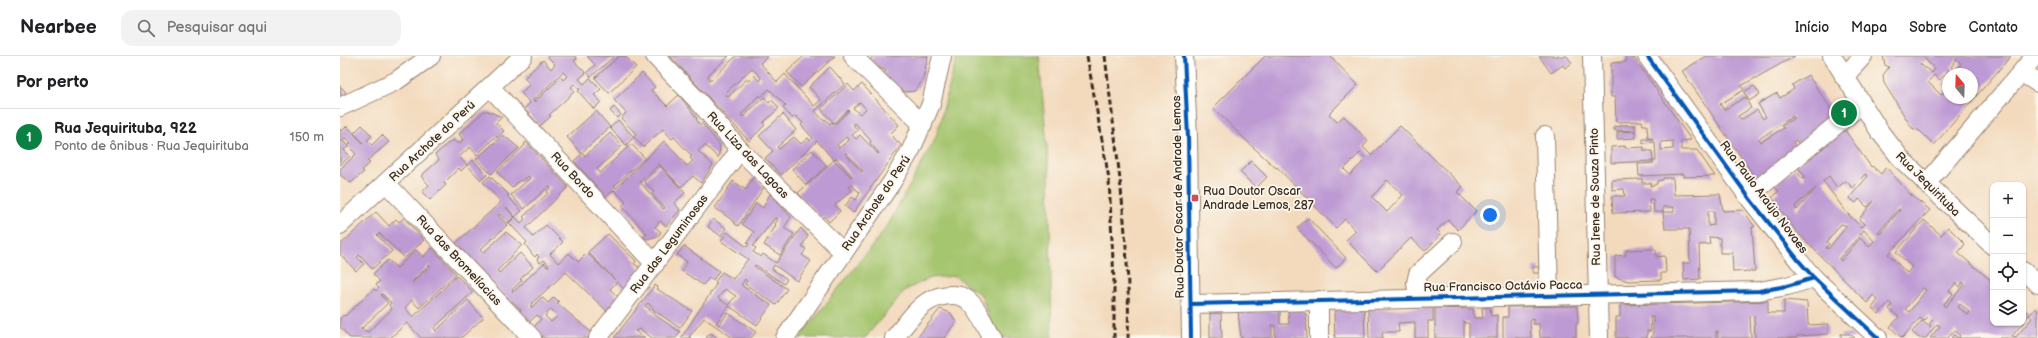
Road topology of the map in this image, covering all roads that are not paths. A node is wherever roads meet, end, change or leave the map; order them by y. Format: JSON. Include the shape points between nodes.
{"nodes":[{"id":1,"x":431,"y":56,"type":"edge"},
{"id":2,"x":523,"y":56,"type":"edge"},
{"id":3,"x":655,"y":56,"type":"edge"},
{"id":4,"x":853,"y":56,"type":"edge"},
{"id":5,"x":942,"y":56,"type":"edge"},
{"id":6,"x":1184,"y":56,"type":"edge"},
{"id":7,"x":1647,"y":56,"type":"edge"},
{"id":8,"x":1832,"y":56,"type":"edge"},
{"id":9,"x":1863,"y":56,"type":"edge"},
{"id":10,"x":2035,"y":56,"type":"edge"},
{"id":11,"x":1593,"y":57,"type":"edge"},
{"id":12,"x":2022,"y":73,"type":"junction"},
{"id":13,"x":1844,"y":77,"type":"junction"},
{"id":14,"x":2038,"y":83,"type":"edge"},
{"id":15,"x":490,"y":87,"type":"junction"},
{"id":16,"x":1862,"y":104,"type":"junction"},
{"id":17,"x":340,"y":107,"type":"edge"},
{"id":18,"x":923,"y":125,"type":"junction"},
{"id":19,"x":1545,"y":136,"type":"dead end"},
{"id":20,"x":740,"y":150,"type":"junction"},
{"id":21,"x":386,"y":183,"type":"junction"},
{"id":22,"x":1926,"y":184,"type":"junction"},
{"id":23,"x":1749,"y":196,"type":"junction"},
{"id":24,"x":340,"y":225,"type":"edge"},
{"id":25,"x":1453,"y":242,"type":"dead end"},
{"id":26,"x":1990,"y":243,"type":"edge"},
{"id":27,"x":843,"y":252,"type":"junction"},
{"id":28,"x":655,"y":264,"type":"junction"},
{"id":29,"x":2026,"y":274,"type":"edge"},
{"id":30,"x":1814,"y":278,"type":"junction"},
{"id":31,"x":2038,"y":284,"type":"edge"},
{"id":32,"x":1598,"y":294,"type":"junction"},
{"id":33,"x":1549,"y":295,"type":"junction"},
{"id":34,"x":1418,"y":298,"type":"junction"},
{"id":35,"x":1319,"y":300,"type":"junction"},
{"id":36,"x":1191,"y":304,"type":"junction"},
{"id":37,"x":532,"y":338,"type":"edge"},
{"id":38,"x":598,"y":338,"type":"edge"},
{"id":39,"x":785,"y":338,"type":"edge"},
{"id":40,"x":894,"y":338,"type":"edge"},
{"id":41,"x":992,"y":338,"type":"edge"},
{"id":42,"x":1191,"y":338,"type":"edge"},
{"id":43,"x":1319,"y":338,"type":"edge"},
{"id":44,"x":1599,"y":338,"type":"edge"},
{"id":45,"x":1878,"y":338,"type":"edge"}],
"edges":[{"from":1,"to":17,"type":"street","via":[[396,81]]},
{"from":2,"to":15,"type":"street","name":"Rua Archote do Perú"},
{"from":3,"to":20,"type":"street","name":"Rua Liza das Lagoas"},
{"from":4,"to":18,"type":"street"},
{"from":5,"to":18,"type":"street","name":"Rua Archote do Perú","via":[[931,104]]},
{"from":6,"to":36,"type":"street","name":"Rua Doutor Oscar de Andrade Lemos"},
{"from":7,"to":23,"type":"street","name":"Rua Paulo Araújo Novaes"},
{"from":8,"to":13,"type":"street","name":"Rua Jequirituba"},
{"from":9,"to":13,"type":"street"},
{"from":10,"to":12,"type":"street"},
{"from":11,"to":32,"type":"street","name":"Rua Irene de Souza Pinto"},
{"from":12,"to":14,"type":"street"},
{"from":12,"to":22,"type":"street"},
{"from":13,"to":16,"type":"street","name":"Rua Jequirituba"},
{"from":15,"to":21,"type":"street","name":"Rua Archote do Perú"},
{"from":15,"to":28,"type":"street","name":"Rua Bordo"},
{"from":16,"to":22,"type":"street","name":"Rua Jequirituba","via":[[1902,160]]},
{"from":16,"to":23,"type":"street"},
{"from":18,"to":27,"type":"street","name":"Rua Archote do Perú","via":[[892,182]]},
{"from":19,"to":33,"type":"street"},
{"from":20,"to":27,"type":"street","name":"Rua Liza das Lagoas"},
{"from":20,"to":28,"type":"street","name":"Rua das Leguminosas"},
{"from":21,"to":24,"type":"street","name":"Rua Archote do Perú"},
{"from":21,"to":37,"type":"street","name":"Rua das Bromelíacias"},
{"from":22,"to":26,"type":"street","name":"Rua Jequirituba"},
{"from":23,"to":30,"type":"street","name":"Rua Paulo Araújo Novaes"},
{"from":25,"to":34,"type":"street","via":[[1418,274]]},
{"from":27,"to":39,"type":"street","name":"Rua Archote do Perú"},
{"from":28,"to":38,"type":"street","name":"Rua das Leguminosas"},
{"from":29,"to":31,"type":"street"},
{"from":30,"to":32,"type":"street","name":"Rua Francisco Octávio Pacca","via":[[1759,291]]},
{"from":30,"to":45,"type":"street","name":"Rua Paulo Araújo Novaes"},
{"from":32,"to":33,"type":"street","name":"Rua Francisco Octávio Pacca"},
{"from":32,"to":44,"type":"street","name":"Rua Irene de Souza Pinto"},
{"from":33,"to":34,"type":"street","name":"Rua Francisco Octávio Pacca"},
{"from":34,"to":35,"type":"street","name":"Rua Francisco Octávio Pacca"},
{"from":35,"to":36,"type":"street","name":"Rua Francisco Octávio Pacca"},
{"from":35,"to":43,"type":"street"},
{"from":36,"to":42,"type":"street","name":"Rua Doutor Oscar de Andrade Lemos"},
{"from":40,"to":41,"type":"street","via":[[923,305],[952,295],[961,296],[969,301]]}]}
